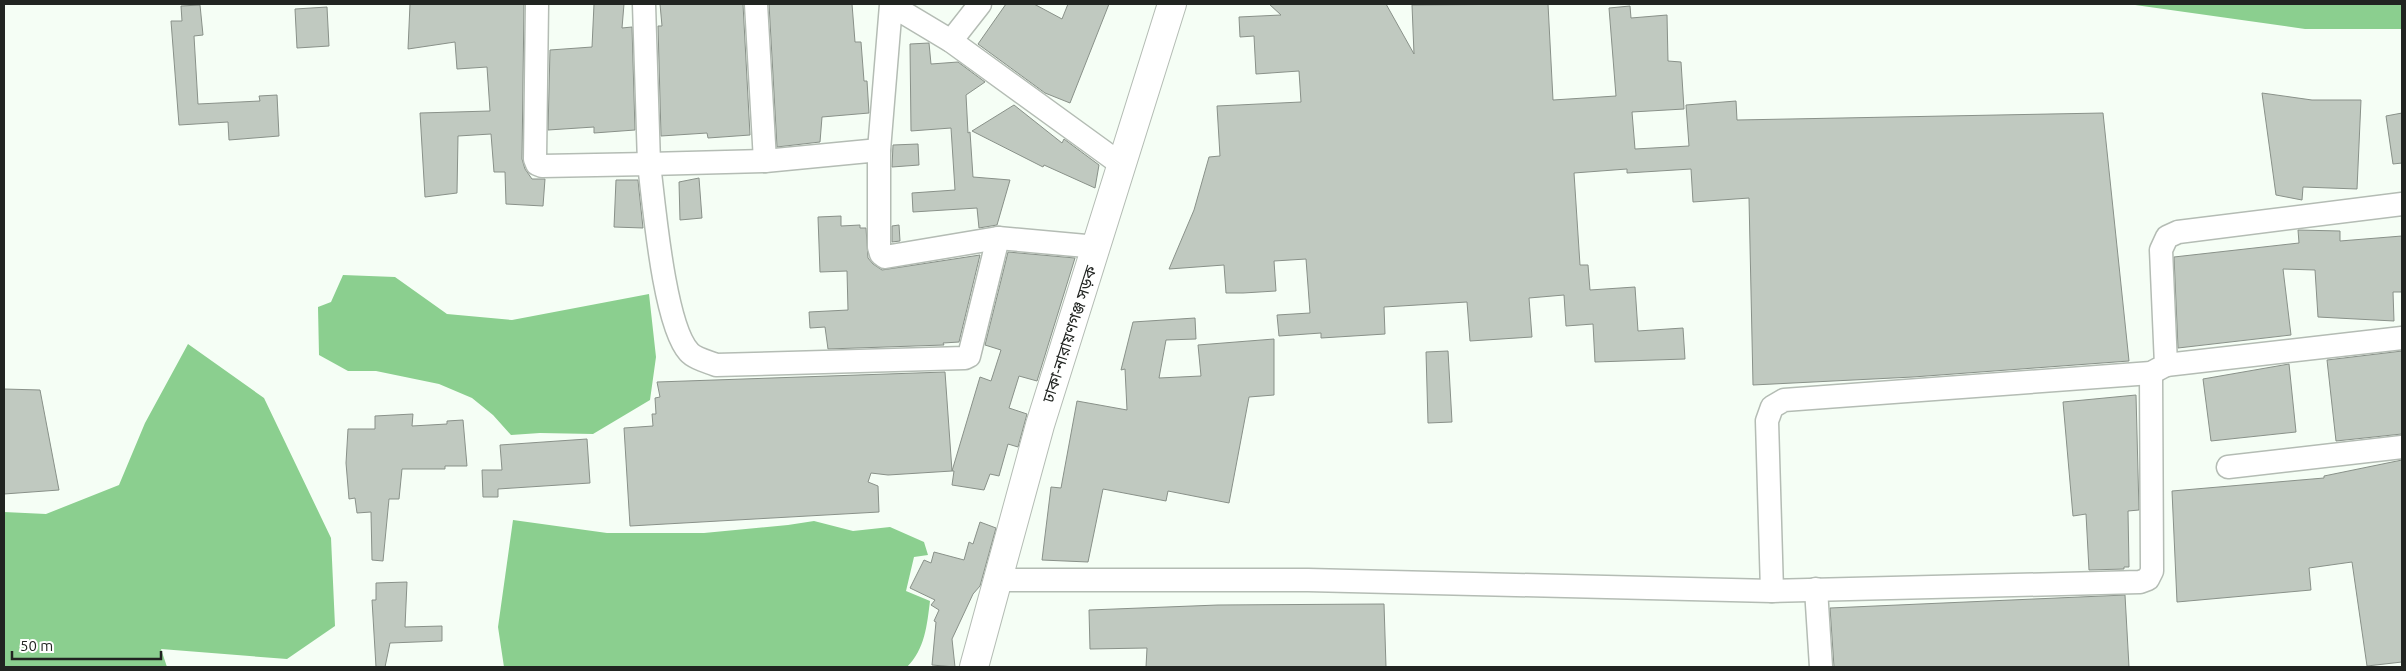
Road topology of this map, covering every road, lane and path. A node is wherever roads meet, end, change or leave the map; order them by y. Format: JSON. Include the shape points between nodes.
{"nodes":[{"id":1,"x":537,"y":4,"type":"edge"},
{"id":2,"x":644,"y":4,"type":"edge"},
{"id":3,"x":756,"y":4,"type":"edge"},
{"id":4,"x":890,"y":4,"type":"edge"},
{"id":5,"x":980,"y":4,"type":"edge"},
{"id":6,"x":1172,"y":4,"type":"edge"},
{"id":7,"x":951,"y":40,"type":"junction"},
{"id":8,"x":879,"y":150,"type":"junction"},
{"id":9,"x":761,"y":161,"type":"junction"},
{"id":10,"x":658,"y":163,"type":"junction"},
{"id":11,"x":1122,"y":165,"type":"junction"},
{"id":12,"x":2402,"y":204,"type":"edge"},
{"id":13,"x":998,"y":238,"type":"junction"},
{"id":14,"x":1097,"y":247,"type":"junction"},
{"id":15,"x":2402,"y":338,"type":"edge"},
{"id":16,"x":2159,"y":369,"type":"junction"},
{"id":17,"x":2402,"y":447,"type":"edge"},
{"id":18,"x":2228,"y":467,"type":"dead end"},
{"id":19,"x":1000,"y":580,"type":"junction"},
{"id":20,"x":1816,"y":589,"type":"junction"},
{"id":21,"x":1772,"y":590,"type":"junction"},
{"id":22,"x":974,"y":667,"type":"edge"},
{"id":23,"x":1821,"y":667,"type":"edge"}],
"edges":[{"from":1,"to":10,"type":"street","via":[[537,164],[623,166]]},
{"from":2,"to":10,"type":"street"},
{"from":3,"to":9,"type":"street"},
{"from":4,"to":7,"type":"street"},
{"from":4,"to":8,"type":"street"},
{"from":5,"to":7,"type":"street"},
{"from":6,"to":11,"type":"highway","name":"ঢাকা-নারায়ণগঞ্জ সড়ক"},
{"from":7,"to":11,"type":"street"},
{"from":8,"to":9,"type":"street"},
{"from":8,"to":13,"type":"street","via":[[881,254],[885,257]]},
{"from":9,"to":10,"type":"street"},
{"from":10,"to":13,"type":"street","via":[[665,279],[675,325],[689,353],[716,365],[965,358],[969,356]]},
{"from":11,"to":14,"type":"highway","name":"ঢাকা-নারায়ণগঞ্জ সড়ক"},
{"from":12,"to":16,"type":"street","via":[[2178,232],[2167,237],[2162,250]]},
{"from":13,"to":14,"type":"street"},
{"from":14,"to":19,"type":"highway","name":"ঢাকা-নারায়ণগঞ্জ সড়ক","via":[[1040,425]]},
{"from":15,"to":16,"type":"street"},
{"from":16,"to":20,"type":"street","via":[[2152,571],[2148,579],[2140,582]]},
{"from":16,"to":21,"type":"street","via":[[1784,400],[1772,407],[1767,420]]},
{"from":17,"to":18,"type":"street"},
{"from":19,"to":21,"type":"street","via":[[1308,580]]},
{"from":19,"to":22,"type":"highway","name":"ঢাকা-নারায়ণগঞ্জ সড়ক"},
{"from":20,"to":21,"type":"street"},
{"from":20,"to":23,"type":"street"}]}
